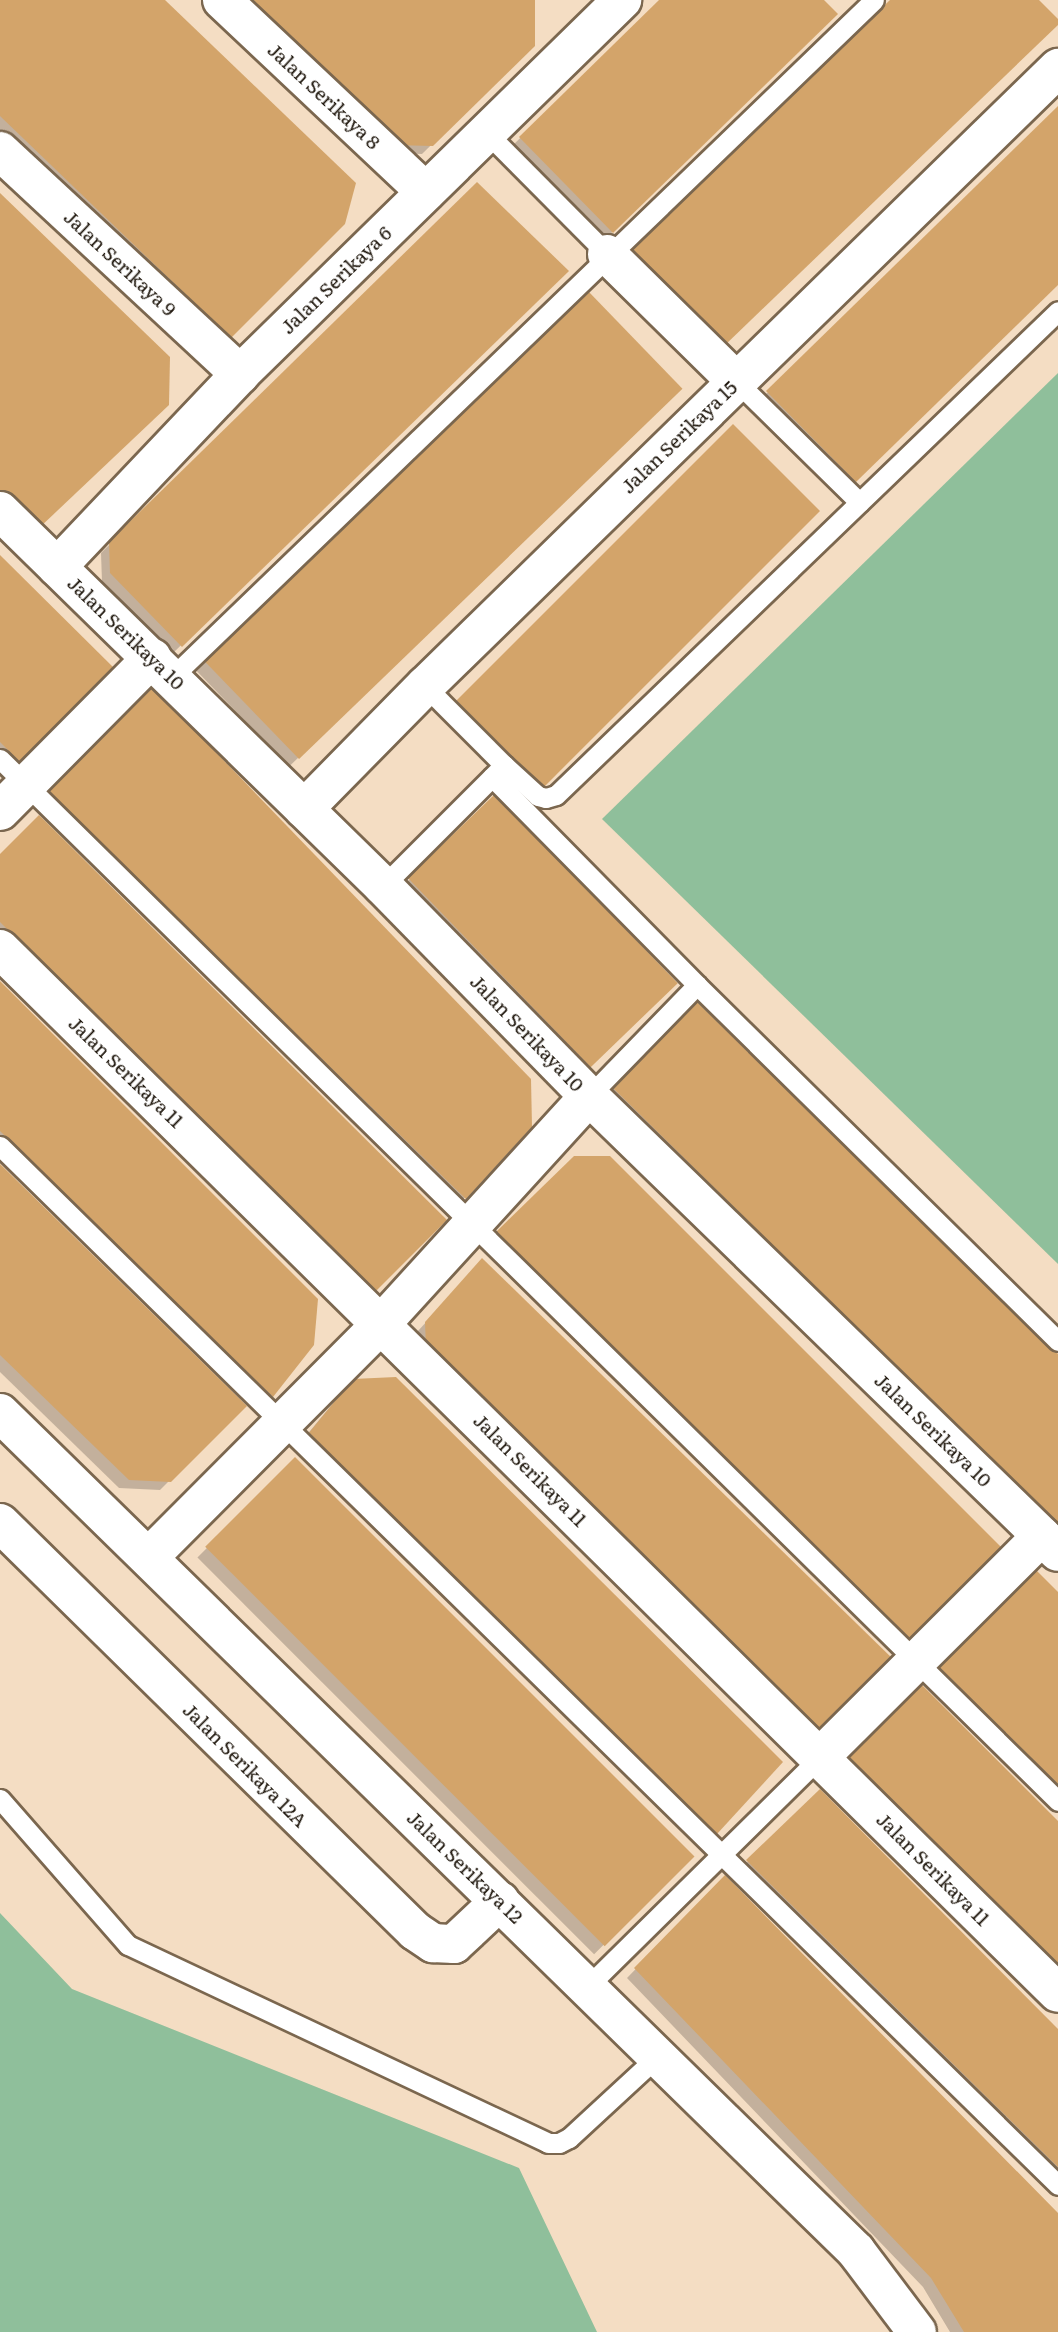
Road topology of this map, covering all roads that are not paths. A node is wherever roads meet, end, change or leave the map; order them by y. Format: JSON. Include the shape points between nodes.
{"nodes":[{"id":1,"x":222,"y":0,"type":"edge"},
{"id":2,"x":874,"y":0,"type":"edge"},
{"id":3,"x":599,"y":7,"type":"edge"},
{"id":4,"x":1058,"y":68,"type":"edge"},
{"id":5,"x":485,"y":131,"type":"junction"},
{"id":6,"x":0,"y":151,"type":"edge"},
{"id":7,"x":426,"y":192,"type":"junction"},
{"id":8,"x":607,"y":254,"type":"junction"},
{"id":9,"x":1058,"y":311,"type":"edge"},
{"id":10,"x":240,"y":374,"type":"junction"},
{"id":11,"x":736,"y":381,"type":"junction"},
{"id":12,"x":859,"y":502,"type":"junction"},
{"id":13,"x":0,"y":511,"type":"edge"},
{"id":14,"x":57,"y":567,"type":"junction"},
{"id":15,"x":162,"y":668,"type":"junction"},
{"id":16,"x":425,"y":686,"type":"junction"},
{"id":17,"x":498,"y":771,"type":"junction"},
{"id":18,"x":13,"y":772,"type":"edge"},
{"id":19,"x":304,"y":809,"type":"junction"},
{"id":20,"x":0,"y":811,"type":"edge"},
{"id":21,"x":383,"y":886,"type":"junction"},
{"id":22,"x":0,"y":949,"type":"edge"},
{"id":23,"x":697,"y":985,"type":"junction"},
{"id":24,"x":589,"y":1096,"type":"junction"},
{"id":25,"x":0,"y":1146,"type":"edge"},
{"id":26,"x":471,"y":1226,"type":"junction"},
{"id":27,"x":382,"y":1323,"type":"junction"},
{"id":28,"x":1058,"y":1341,"type":"edge"},
{"id":29,"x":0,"y":1413,"type":"edge"},
{"id":30,"x":282,"y":1424,"type":"junction"},
{"id":31,"x":0,"y":1523,"type":"edge"},
{"id":32,"x":1050,"y":1544,"type":"edge"},
{"id":33,"x":149,"y":1557,"type":"junction"},
{"id":34,"x":916,"y":1659,"type":"junction"},
{"id":35,"x":820,"y":1757,"type":"junction"},
{"id":36,"x":0,"y":1799,"type":"edge"},
{"id":37,"x":1058,"y":1801,"type":"edge"},
{"id":38,"x":721,"y":1853,"type":"junction"},
{"id":39,"x":500,"y":1901,"type":"junction"},
{"id":40,"x":589,"y":1986,"type":"junction"},
{"id":41,"x":1058,"y":1993,"type":"edge"},
{"id":42,"x":659,"y":2055,"type":"junction"},
{"id":43,"x":1058,"y":2185,"type":"edge"},
{"id":44,"x":917,"y":2332,"type":"edge"}],
"edges":[{"from":1,"to":7,"type":"street","name":"Jalan Serikaya 8"},
{"from":2,"to":8,"type":"lane"},
{"from":3,"to":5,"type":"street","name":"Jalan Serikaya 6"},
{"from":4,"to":11,"type":"street","name":"Jalan Serikaya 15"},
{"from":5,"to":7,"type":"street","name":"Jalan Serikaya 6"},
{"from":5,"to":8,"type":"lane"},
{"from":6,"to":10,"type":"street","name":"Jalan Serikaya 9"},
{"from":7,"to":10,"type":"street","name":"Jalan Serikaya 6"},
{"from":8,"to":11,"type":"street"},
{"from":8,"to":15,"type":"lane"},
{"from":9,"to":12,"type":"lane"},
{"from":10,"to":14,"type":"street","name":"Jalan Serikaya 6"},
{"from":11,"to":12,"type":"lane"},
{"from":11,"to":16,"type":"street","name":"Jalan Serikaya 15"},
{"from":12,"to":17,"type":"lane","via":[[556,795],[538,796]]},
{"from":13,"to":14,"type":"street","name":"Jalan Serikaya 10"},
{"from":14,"to":15,"type":"street","name":"Jalan Serikaya 10"},
{"from":15,"to":18,"type":"street"},
{"from":15,"to":19,"type":"street","name":"Jalan Serikaya 10"},
{"from":16,"to":17,"type":"lane"},
{"from":16,"to":19,"type":"street","name":"Jalan Serikaya 15"},
{"from":17,"to":21,"type":"lane"},
{"from":17,"to":23,"type":"lane"},
{"from":18,"to":20,"type":"street"},
{"from":18,"to":26,"type":"lane"},
{"from":19,"to":21,"type":"street","name":"Jalan Serikaya 10"},
{"from":21,"to":24,"type":"street","name":"Jalan Serikaya 10"},
{"from":22,"to":27,"type":"street","name":"Jalan Serikaya 11"},
{"from":23,"to":24,"type":"lane"},
{"from":23,"to":28,"type":"lane"},
{"from":24,"to":26,"type":"street"},
{"from":24,"to":32,"type":"street","name":"Jalan Serikaya 10"},
{"from":25,"to":30,"type":"lane"},
{"from":26,"to":27,"type":"street"},
{"from":26,"to":34,"type":"lane"},
{"from":27,"to":30,"type":"street"},
{"from":27,"to":35,"type":"street","name":"Jalan Serikaya 11"},
{"from":29,"to":33,"type":"street","name":"Jalan Serikaya 12"},
{"from":30,"to":33,"type":"street"},
{"from":30,"to":38,"type":"lane"},
{"from":31,"to":39,"type":"street","name":"Jalan Serikaya 12A","via":[[415,1931],[433,1943],[454,1944]]},
{"from":32,"to":34,"type":"street"},
{"from":33,"to":39,"type":"street","name":"Jalan Serikaya 12"},
{"from":34,"to":35,"type":"street"},
{"from":34,"to":37,"type":"lane"},
{"from":35,"to":38,"type":"lane"},
{"from":35,"to":41,"type":"street","name":"Jalan Serikaya 11"},
{"from":36,"to":42,"type":"lane","via":[[128,1945],[548,2143],[569,2138]]},
{"from":38,"to":40,"type":"lane"},
{"from":38,"to":43,"type":"lane"},
{"from":39,"to":40,"type":"street","name":"Jalan Serikaya 12"},
{"from":40,"to":42,"type":"street","name":"Jalan Serikaya 12"},
{"from":42,"to":44,"type":"street","name":"Jalan Serikaya 12","via":[[856,2251]]}]}
